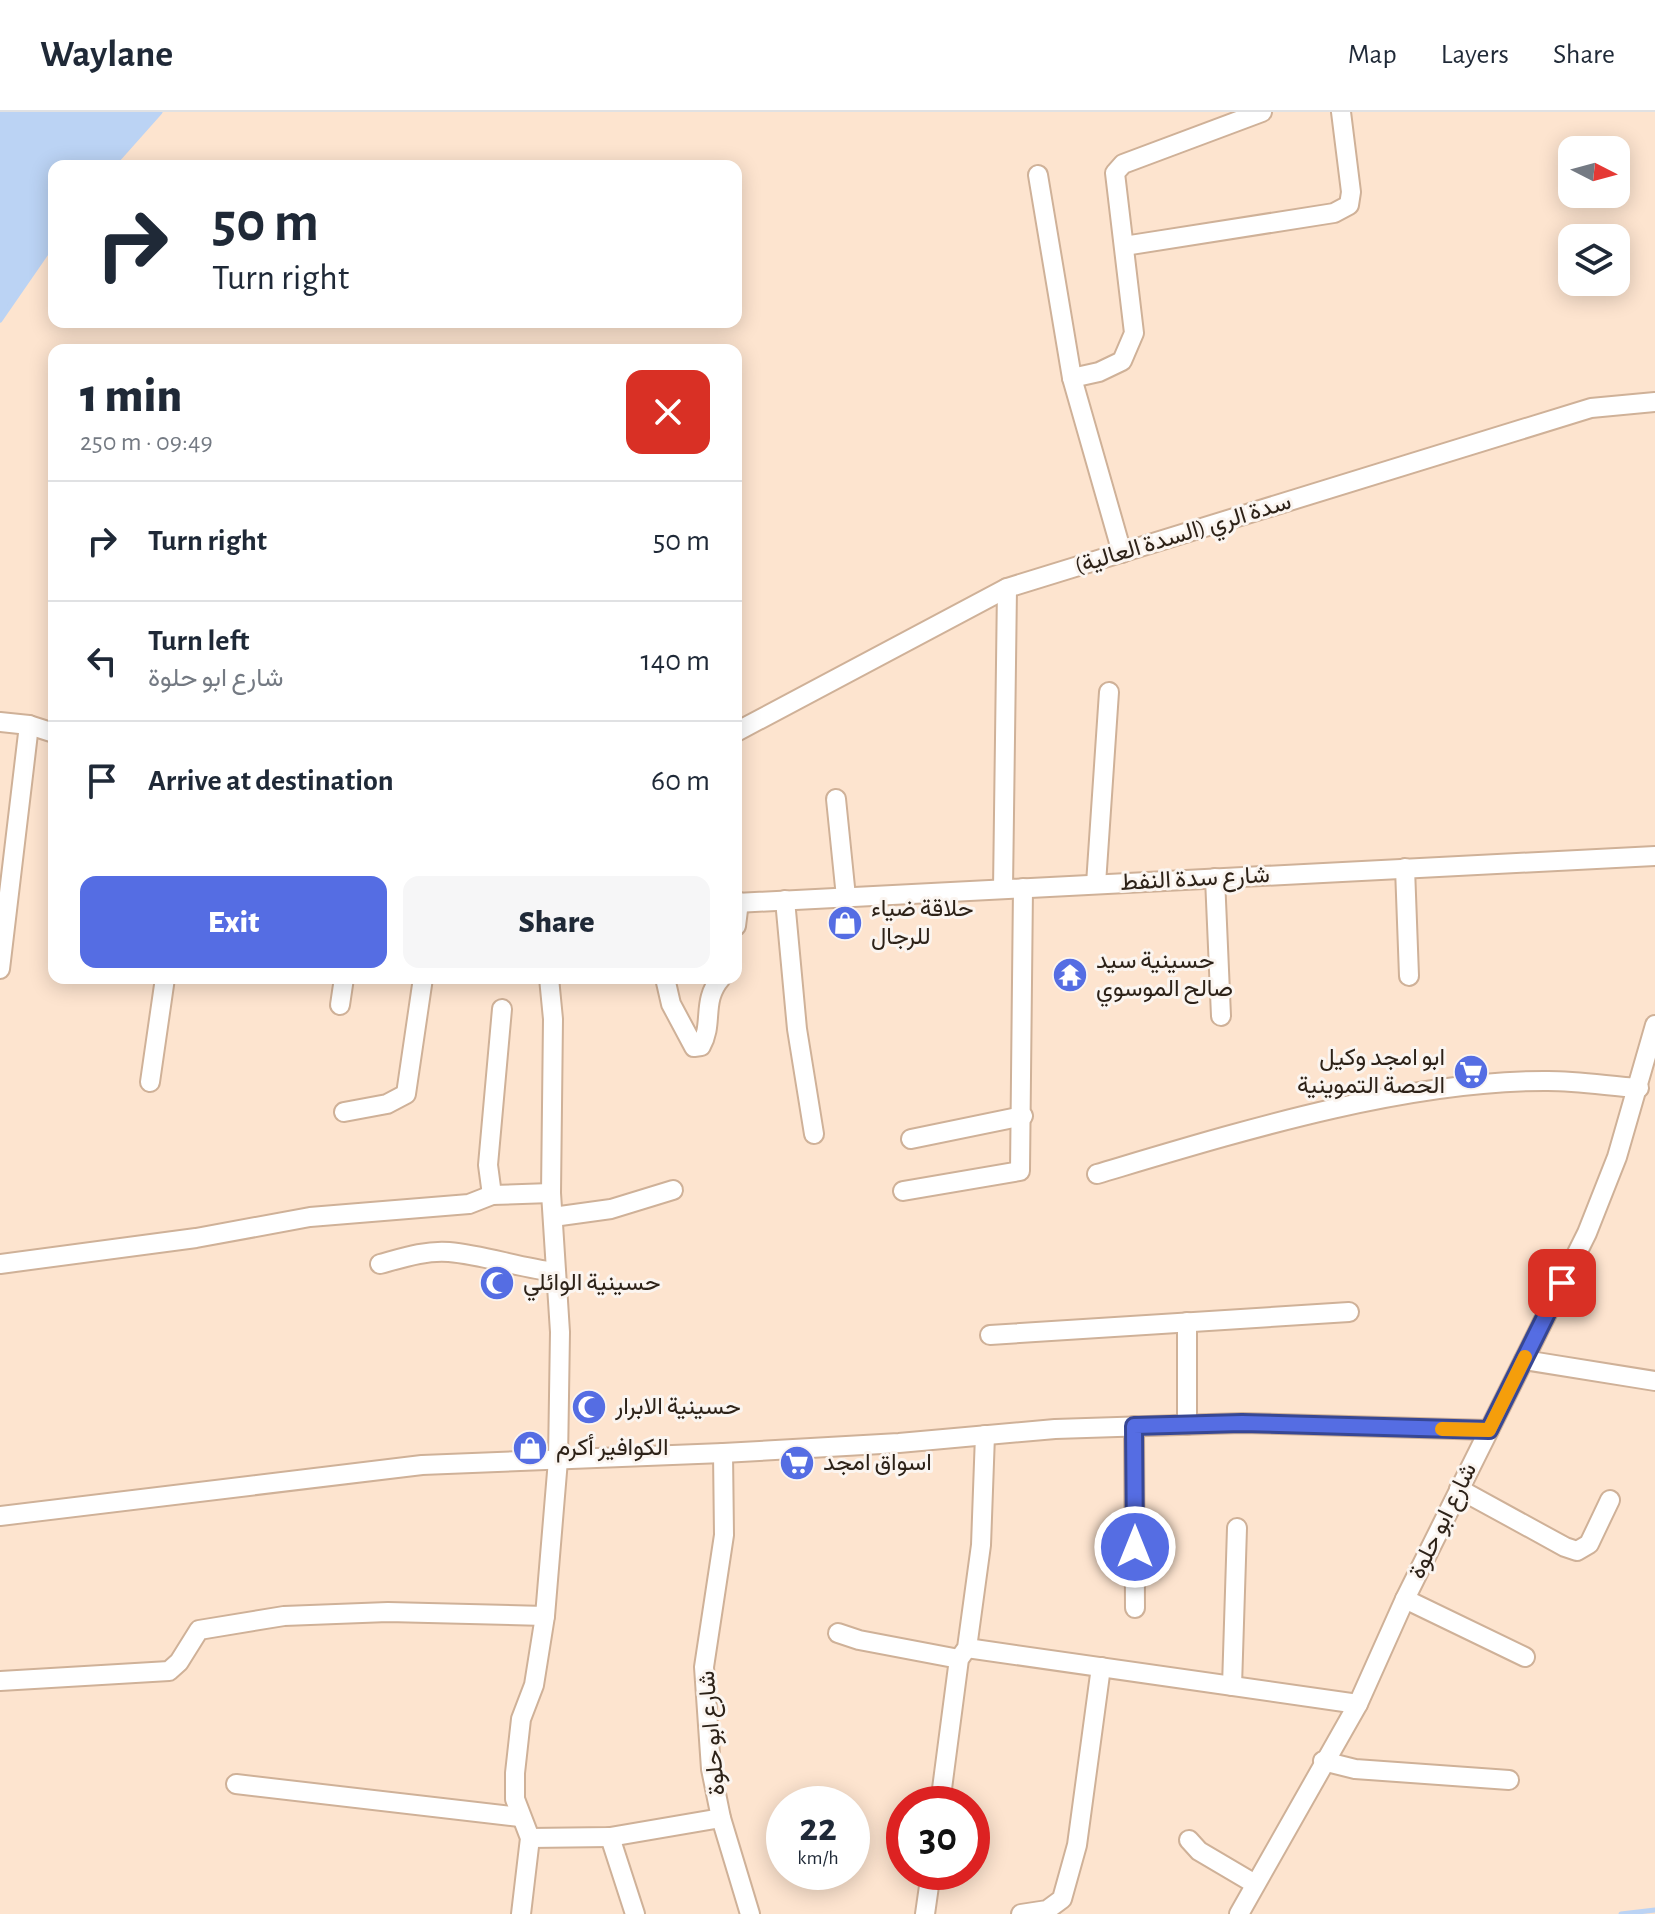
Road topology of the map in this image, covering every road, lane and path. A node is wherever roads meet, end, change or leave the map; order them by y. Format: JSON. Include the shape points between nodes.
{"nodes":[{"id":1,"x":1262,"y":112,"type":"edge"},
{"id":2,"x":1341,"y":112,"type":"edge"},
{"id":3,"x":1038,"y":175,"type":"dead end"},
{"id":4,"x":1124,"y":246,"type":"junction"},
{"id":5,"x":1072,"y":378,"type":"junction"},
{"id":6,"x":1655,"y":402,"type":"edge"},
{"id":7,"x":1122,"y":553,"type":"junction"},
{"id":8,"x":1007,"y":588,"type":"junction"},
{"id":9,"x":1109,"y":692,"type":"dead end"},
{"id":10,"x":0,"y":722,"type":"edge"},
{"id":11,"x":29,"y":725,"type":"junction"},
{"id":12,"x":742,"y":729,"type":"edge"},
{"id":13,"x":48,"y":731,"type":"edge"},
{"id":14,"x":836,"y":799,"type":"dead end"},
{"id":15,"x":1655,"y":856,"type":"edge"},
{"id":16,"x":1405,"y":868,"type":"junction"},
{"id":17,"x":1215,"y":878,"type":"junction"},
{"id":18,"x":1096,"y":884,"type":"junction"},
{"id":19,"x":1023,"y":888,"type":"junction"},
{"id":20,"x":1003,"y":889,"type":"junction"},
{"id":21,"x":846,"y":897,"type":"junction"},
{"id":22,"x":785,"y":900,"type":"junction"},
{"id":23,"x":742,"y":902,"type":"edge"},
{"id":24,"x":0,"y":969,"type":"edge"},
{"id":25,"x":1409,"y":976,"type":"dead end"},
{"id":26,"x":164,"y":984,"type":"edge"},
{"id":27,"x":343,"y":984,"type":"edge"},
{"id":28,"x":422,"y":984,"type":"edge"},
{"id":29,"x":550,"y":984,"type":"edge"},
{"id":30,"x":666,"y":984,"type":"edge"},
{"id":31,"x":716,"y":984,"type":"edge"},
{"id":32,"x":340,"y":1005,"type":"dead end"},
{"id":33,"x":502,"y":1009,"type":"dead end"},
{"id":34,"x":1221,"y":1016,"type":"dead end"},
{"id":35,"x":1655,"y":1025,"type":"edge"},
{"id":36,"x":150,"y":1082,"type":"dead end"},
{"id":37,"x":1645,"y":1082,"type":"edge"},
{"id":38,"x":344,"y":1112,"type":"dead end"},
{"id":39,"x":1023,"y":1116,"type":"junction"},
{"id":40,"x":814,"y":1134,"type":"dead end"},
{"id":41,"x":911,"y":1139,"type":"dead end"},
{"id":42,"x":1097,"y":1174,"type":"dead end"},
{"id":43,"x":673,"y":1190,"type":"dead end"},
{"id":44,"x":903,"y":1191,"type":"dead end"},
{"id":45,"x":551,"y":1193,"type":"junction"},
{"id":46,"x":492,"y":1195,"type":"junction"},
{"id":47,"x":553,"y":1217,"type":"junction"},
{"id":48,"x":0,"y":1264,"type":"edge"},
{"id":49,"x":380,"y":1264,"type":"dead end"},
{"id":50,"x":556,"y":1272,"type":"junction"},
{"id":51,"x":1349,"y":1312,"type":"dead end"},
{"id":52,"x":1187,"y":1322,"type":"junction"},
{"id":53,"x":990,"y":1335,"type":"dead end"},
{"id":54,"x":1524,"y":1360,"type":"junction"},
{"id":55,"x":1655,"y":1381,"type":"edge"},
{"id":56,"x":1187,"y":1425,"type":"junction"},
{"id":57,"x":1134,"y":1426,"type":"junction"},
{"id":58,"x":1489,"y":1430,"type":"junction"},
{"id":59,"x":985,"y":1435,"type":"junction"},
{"id":60,"x":723,"y":1453,"type":"junction"},
{"id":61,"x":558,"y":1460,"type":"junction"},
{"id":62,"x":1459,"y":1489,"type":"junction"},
{"id":63,"x":1610,"y":1500,"type":"dead end"},
{"id":64,"x":0,"y":1516,"type":"edge"},
{"id":65,"x":1237,"y":1528,"type":"dead end"},
{"id":66,"x":1405,"y":1599,"type":"junction"},
{"id":67,"x":1135,"y":1608,"type":"dead end"},
{"id":68,"x":545,"y":1616,"type":"junction"},
{"id":69,"x":838,"y":1633,"type":"dead end"},
{"id":70,"x":963,"y":1654,"type":"junction"},
{"id":71,"x":1525,"y":1657,"type":"dead end"},
{"id":72,"x":1101,"y":1667,"type":"junction"},
{"id":73,"x":0,"y":1681,"type":"edge"},
{"id":74,"x":1232,"y":1686,"type":"junction"},
{"id":75,"x":1358,"y":1704,"type":"junction"},
{"id":76,"x":1323,"y":1761,"type":"junction"},
{"id":77,"x":1509,"y":1780,"type":"dead end"},
{"id":78,"x":236,"y":1784,"type":"dead end"},
{"id":79,"x":943,"y":1786,"type":"edge"},
{"id":80,"x":520,"y":1817,"type":"junction"},
{"id":81,"x":721,"y":1818,"type":"junction"},
{"id":82,"x":610,"y":1837,"type":"junction"},
{"id":83,"x":530,"y":1838,"type":"junction"},
{"id":84,"x":1189,"y":1840,"type":"dead end"},
{"id":85,"x":1255,"y":1884,"type":"junction"},
{"id":86,"x":928,"y":1890,"type":"edge"},
{"id":87,"x":521,"y":1914,"type":"edge"},
{"id":88,"x":635,"y":1914,"type":"edge"},
{"id":89,"x":750,"y":1914,"type":"edge"},
{"id":90,"x":925,"y":1914,"type":"edge"},
{"id":91,"x":1021,"y":1914,"type":"edge"},
{"id":92,"x":1239,"y":1914,"type":"edge"}],
"edges":[{"from":1,"to":4,"type":"street","via":[[1123,164],[1115,173]]},
{"from":2,"to":4,"type":"street","via":[[1349,205],[1334,213]]},
{"from":3,"to":5,"type":"street"},
{"from":4,"to":5,"type":"street","via":[[1134,333],[1122,361]]},
{"from":5,"to":7,"type":"street"},
{"from":6,"to":7,"type":"street","name":"سدة الري (السدة العالية)","via":[[1591,408]]},
{"from":7,"to":8,"type":"street","name":"سدة الري (السدة العالية)"},
{"from":8,"to":12,"type":"street","name":"سدة الري (السدة العالية)"},
{"from":8,"to":20,"type":"street"},
{"from":9,"to":18,"type":"street"},
{"from":10,"to":11,"type":"street"},
{"from":11,"to":13,"type":"street"},
{"from":11,"to":24,"type":"street"},
{"from":14,"to":21,"type":"street"},
{"from":15,"to":16,"type":"street","name":"شارع سدة النفط"},
{"from":16,"to":17,"type":"street","name":"شارع سدة النفط"},
{"from":16,"to":25,"type":"street"},
{"from":17,"to":18,"type":"street","name":"شارع سدة النفط"},
{"from":17,"to":34,"type":"street"},
{"from":18,"to":19,"type":"street","name":"شارع سدة النفط"},
{"from":19,"to":20,"type":"street","name":"شارع سدة النفط"},
{"from":19,"to":39,"type":"street"},
{"from":20,"to":21,"type":"street","name":"شارع سدة النفط"},
{"from":21,"to":22,"type":"street","name":"شارع سدة النفط"},
{"from":22,"to":23,"type":"street","name":"شارع سدة النفط"},
{"from":22,"to":40,"type":"street"},
{"from":26,"to":36,"type":"street"},
{"from":27,"to":32,"type":"street"},
{"from":28,"to":38,"type":"street","via":[[406,1094],[387,1104]]},
{"from":29,"to":45,"type":"street"},
{"from":30,"to":31,"type":"street","via":[[694,1047],[706,1038],[710,991]]},
{"from":33,"to":46,"type":"street","via":[[488,1165]]},
{"from":35,"to":37,"type":"street","name":"شارع ابو حلوة"},
{"from":37,"to":42,"type":"street","via":[[1465,1086],[1362,1104]]},
{"from":37,"to":54,"type":"street","name":"شارع ابو حلوة","via":[[1587,1233]]},
{"from":39,"to":41,"type":"street"},
{"from":39,"to":44,"type":"street","via":[[1020,1171]]},
{"from":43,"to":47,"type":"street","via":[[611,1209]]},
{"from":45,"to":46,"type":"street"},
{"from":45,"to":47,"type":"street"},
{"from":46,"to":48,"type":"street","via":[[469,1204],[310,1217]]},
{"from":47,"to":50,"type":"street"},
{"from":49,"to":50,"type":"street","via":[[448,1252]]},
{"from":50,"to":61,"type":"street"},
{"from":51,"to":52,"type":"street"},
{"from":52,"to":53,"type":"street"},
{"from":52,"to":56,"type":"street"},
{"from":54,"to":55,"type":"street"},
{"from":54,"to":58,"type":"street","name":"شارع ابو حلوة"},
{"from":56,"to":57,"type":"street"},
{"from":56,"to":58,"type":"street"},
{"from":57,"to":59,"type":"street"},
{"from":57,"to":67,"type":"street"},
{"from":58,"to":62,"type":"street","name":"شارع ابو حلوة"},
{"from":59,"to":60,"type":"street"},
{"from":59,"to":70,"type":"street","via":[[981,1545]]},
{"from":60,"to":61,"type":"street"},
{"from":60,"to":81,"type":"street","name":"شارع ابو حلوة","via":[[724,1535],[704,1667],[711,1769]]},
{"from":61,"to":64,"type":"street","via":[[422,1465]]},
{"from":61,"to":68,"type":"street"},
{"from":62,"to":63,"type":"street","via":[[1577,1551],[1589,1544]]},
{"from":62,"to":66,"type":"street","name":"شارع ابو حلوة"},
{"from":65,"to":74,"type":"street"},
{"from":66,"to":71,"type":"street"},
{"from":66,"to":75,"type":"street","name":"شارع ابو حلوة"},
{"from":68,"to":73,"type":"street","via":[[284,1616],[199,1630],[169,1671]]},
{"from":68,"to":80,"type":"street","via":[[534,1685],[521,1719],[515,1773]]},
{"from":69,"to":70,"type":"street"},
{"from":70,"to":72,"type":"street"},
{"from":70,"to":79,"type":"street"},
{"from":72,"to":74,"type":"street"},
{"from":72,"to":91,"type":"street","via":[[1077,1845],[1062,1899],[1047,1910]]},
{"from":74,"to":75,"type":"street"},
{"from":75,"to":76,"type":"street","name":"شارع ابو حلوة"},
{"from":76,"to":77,"type":"street","via":[[1355,1769]]},
{"from":76,"to":85,"type":"street","name":"شارع ابو حلوة"},
{"from":78,"to":80,"type":"street"},
{"from":80,"to":83,"type":"street"},
{"from":81,"to":82,"type":"street"},
{"from":81,"to":89,"type":"street","name":"شارع ابو حلوة"},
{"from":82,"to":83,"type":"street"},
{"from":82,"to":88,"type":"street"},
{"from":83,"to":87,"type":"street"},
{"from":84,"to":85,"type":"street"},
{"from":85,"to":92,"type":"street","name":"شارع ابو حلوة"},
{"from":86,"to":90,"type":"street"}]}
